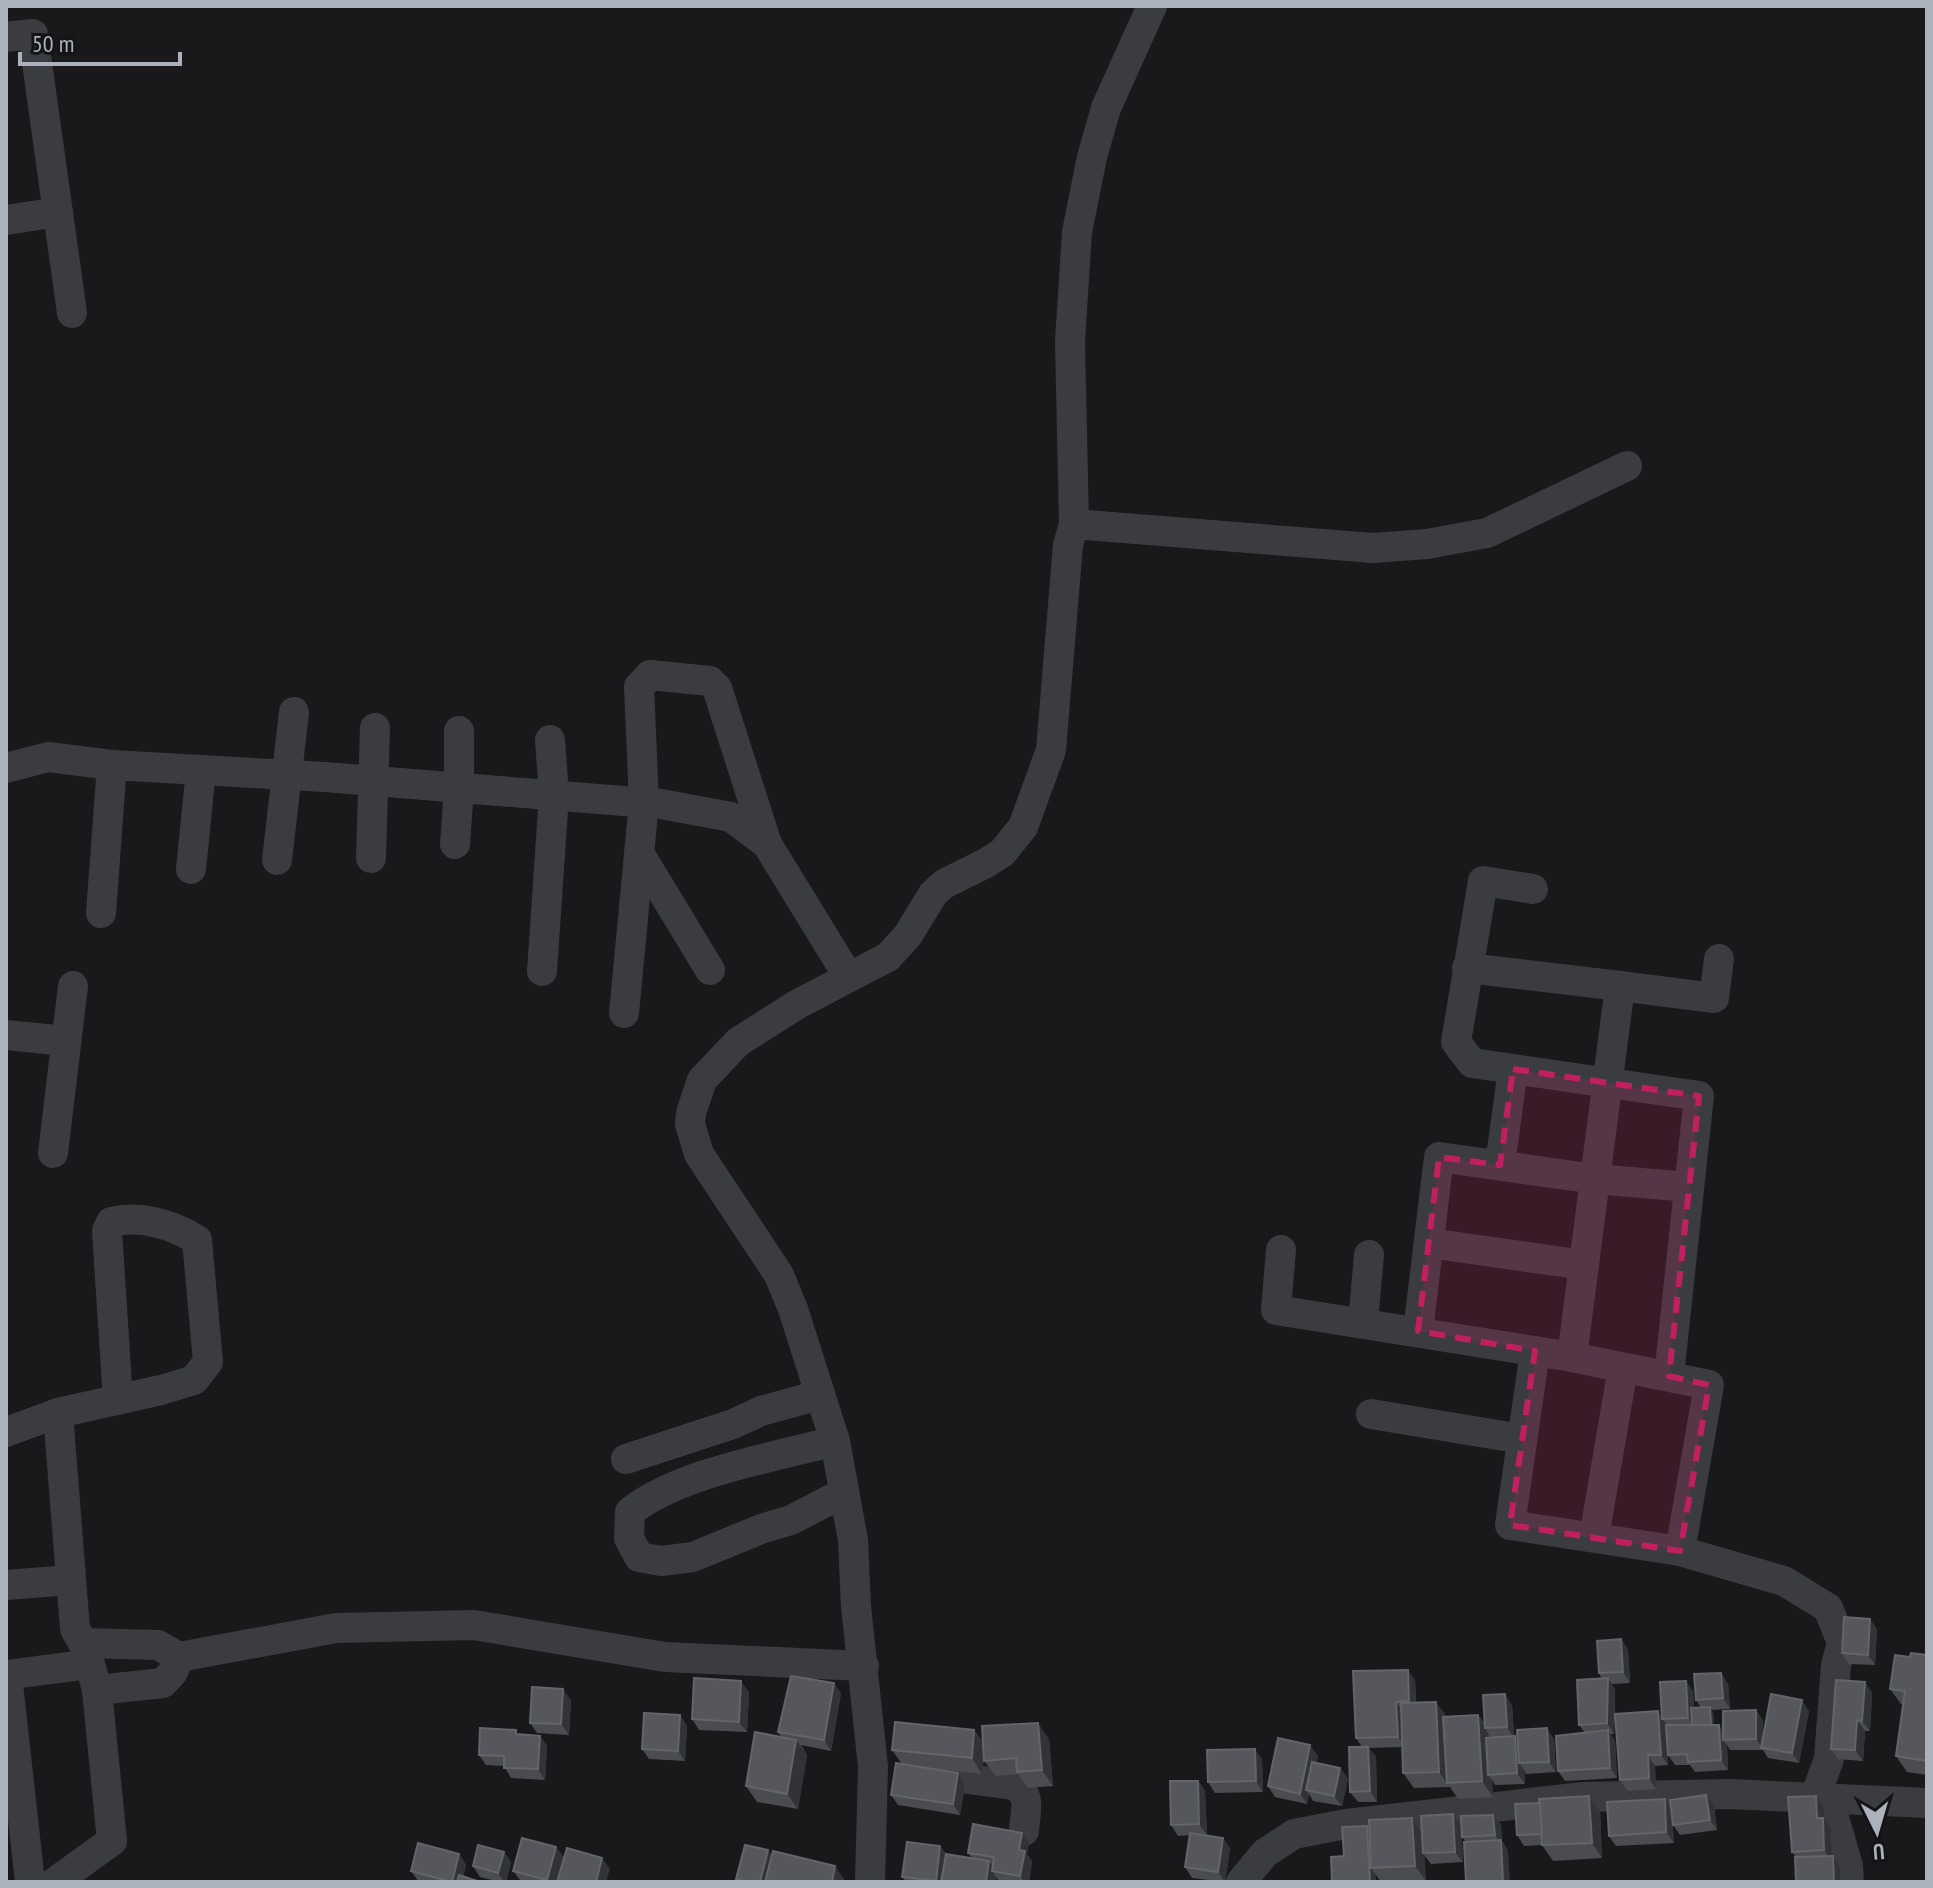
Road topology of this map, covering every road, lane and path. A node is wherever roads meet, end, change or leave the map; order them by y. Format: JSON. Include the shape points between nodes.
{"nodes":[{"id":1,"x":1152,"y":6,"type":"edge"},
{"id":2,"x":6,"y":37,"type":"edge"},
{"id":3,"x":58,"y":212,"type":"junction"},
{"id":4,"x":6,"y":220,"type":"edge"},
{"id":5,"x":72,"y":313,"type":"dead end"},
{"id":6,"x":1627,"y":466,"type":"dead end"},
{"id":7,"x":1074,"y":524,"type":"junction"},
{"id":8,"x":294,"y":712,"type":"dead end"},
{"id":9,"x":375,"y":728,"type":"dead end"},
{"id":10,"x":459,"y":731,"type":"dead end"},
{"id":11,"x":550,"y":740,"type":"dead end"},
{"id":12,"x":112,"y":765,"type":"junction"},
{"id":13,"x":6,"y":768,"type":"edge"},
{"id":14,"x":201,"y":770,"type":"junction"},
{"id":15,"x":287,"y":774,"type":"junction"},
{"id":16,"x":372,"y":780,"type":"junction"},
{"id":17,"x":459,"y":788,"type":"junction"},
{"id":18,"x":554,"y":795,"type":"junction"},
{"id":19,"x":644,"y":802,"type":"junction"},
{"id":20,"x":455,"y":844,"type":"dead end"},
{"id":21,"x":767,"y":844,"type":"junction"},
{"id":22,"x":639,"y":853,"type":"junction"},
{"id":23,"x":371,"y":858,"type":"dead end"},
{"id":24,"x":277,"y":860,"type":"dead end"},
{"id":25,"x":191,"y":869,"type":"dead end"},
{"id":26,"x":1533,"y":889,"type":"dead end"},
{"id":27,"x":101,"y":913,"type":"dead end"},
{"id":28,"x":1719,"y":959,"type":"dead end"},
{"id":29,"x":1467,"y":968,"type":"junction"},
{"id":30,"x":710,"y":970,"type":"dead end"},
{"id":31,"x":542,"y":971,"type":"dead end"},
{"id":32,"x":848,"y":976,"type":"junction"},
{"id":33,"x":73,"y":986,"type":"dead end"},
{"id":34,"x":1620,"y":986,"type":"junction"},
{"id":35,"x":624,"y":1013,"type":"dead end"},
{"id":36,"x":6,"y":1035,"type":"edge"},
{"id":37,"x":66,"y":1041,"type":"junction"},
{"id":38,"x":1513,"y":1069,"type":"junction"},
{"id":39,"x":1608,"y":1082,"type":"junction"},
{"id":40,"x":53,"y":1153,"type":"dead end"},
{"id":41,"x":1500,"y":1165,"type":"junction"},
{"id":42,"x":1595,"y":1179,"type":"junction"},
{"id":43,"x":1689,"y":1187,"type":"junction"},
{"id":44,"x":1429,"y":1243,"type":"junction"},
{"id":45,"x":1281,"y":1250,"type":"dead end"},
{"id":46,"x":1369,"y":1255,"type":"dead end"},
{"id":47,"x":1584,"y":1265,"type":"junction"},
{"id":48,"x":1363,"y":1323,"type":"junction"},
{"id":49,"x":1418,"y":1331,"type":"junction"},
{"id":50,"x":1535,"y":1351,"type":"junction"},
{"id":51,"x":1572,"y":1357,"type":"junction"},
{"id":52,"x":1623,"y":1368,"type":"junction"},
{"id":53,"x":1669,"y":1376,"type":"junction"},
{"id":54,"x":819,"y":1395,"type":"junction"},
{"id":55,"x":118,"y":1400,"type":"junction"},
{"id":56,"x":58,"y":1413,"type":"junction"},
{"id":57,"x":1371,"y":1414,"type":"dead end"},
{"id":58,"x":6,"y":1432,"type":"edge"},
{"id":59,"x":1522,"y":1439,"type":"junction"},
{"id":60,"x":835,"y":1441,"type":"junction"},
{"id":61,"x":626,"y":1459,"type":"dead end"},
{"id":62,"x":843,"y":1493,"type":"junction"},
{"id":63,"x":1594,"y":1537,"type":"junction"},
{"id":64,"x":1680,"y":1551,"type":"junction"},
{"id":65,"x":70,"y":1580,"type":"junction"},
{"id":66,"x":6,"y":1585,"type":"edge"},
{"id":67,"x":179,"y":1657,"type":"junction"},
{"id":68,"x":90,"y":1666,"type":"junction"},
{"id":69,"x":864,"y":1666,"type":"junction"},
{"id":70,"x":6,"y":1675,"type":"edge"},
{"id":71,"x":873,"y":1767,"type":"junction"},
{"id":72,"x":1822,"y":1797,"type":"junction"},
{"id":73,"x":1927,"y":1803,"type":"edge"},
{"id":74,"x":1024,"y":1831,"type":"edge"},
{"id":75,"x":30,"y":1882,"type":"edge"},
{"id":76,"x":55,"y":1882,"type":"edge"},
{"id":77,"x":870,"y":1882,"type":"edge"},
{"id":78,"x":1241,"y":1882,"type":"edge"},
{"id":79,"x":1849,"y":1882,"type":"edge"}],
"edges":[{"from":1,"to":7,"type":"street","via":[[1106,108],[1077,232],[1070,341]]},
{"from":2,"to":3,"type":"street","via":[[33,34]]},
{"from":3,"to":4,"type":"street"},
{"from":3,"to":5,"type":"street"},
{"from":6,"to":7,"type":"street","via":[[1487,533],[1427,544],[1373,548]]},
{"from":7,"to":32,"type":"street","via":[[1051,750],[1023,827],[1002,853],[933,894],[888,957]]},
{"from":8,"to":15,"type":"street"},
{"from":9,"to":16,"type":"street"},
{"from":10,"to":17,"type":"street"},
{"from":11,"to":18,"type":"street"},
{"from":12,"to":13,"type":"street","via":[[48,757]]},
{"from":12,"to":14,"type":"street"},
{"from":12,"to":27,"type":"street"},
{"from":14,"to":15,"type":"street"},
{"from":14,"to":25,"type":"street"},
{"from":15,"to":16,"type":"street"},
{"from":15,"to":24,"type":"street"},
{"from":16,"to":17,"type":"street"},
{"from":16,"to":23,"type":"street"},
{"from":17,"to":18,"type":"street"},
{"from":17,"to":20,"type":"street"},
{"from":18,"to":19,"type":"street"},
{"from":18,"to":31,"type":"street"},
{"from":19,"to":21,"type":"street","via":[[731,817]]},
{"from":19,"to":21,"type":"street","via":[[639,687],[650,675],[710,681],[717,688]]},
{"from":19,"to":22,"type":"street"},
{"from":21,"to":32,"type":"street"},
{"from":22,"to":30,"type":"street"},
{"from":22,"to":35,"type":"street"},
{"from":26,"to":29,"type":"street","via":[[1483,881]]},
{"from":28,"to":34,"type":"street","via":[[1714,998]]},
{"from":29,"to":34,"type":"street"},
{"from":29,"to":38,"type":"street","via":[[1456,1042],[1472,1063]]},
{"from":32,"to":54,"type":"street","via":[[738,1042],[702,1080],[690,1124],[699,1154],[779,1275]]},
{"from":33,"to":37,"type":"street"},
{"from":34,"to":39,"type":"street"},
{"from":36,"to":37,"type":"street"},
{"from":37,"to":40,"type":"street"},
{"from":38,"to":39,"type":"street"},
{"from":38,"to":41,"type":"street"},
{"from":39,"to":42,"type":"street"},
{"from":39,"to":43,"type":"street","via":[[1699,1096]]},
{"from":41,"to":42,"type":"street"},
{"from":41,"to":44,"type":"street","via":[[1439,1157]]},
{"from":42,"to":43,"type":"street"},
{"from":42,"to":47,"type":"street"},
{"from":43,"to":53,"type":"street"},
{"from":44,"to":47,"type":"street"},
{"from":44,"to":49,"type":"street"},
{"from":45,"to":48,"type":"street","via":[[1276,1310]]},
{"from":46,"to":48,"type":"street"},
{"from":47,"to":51,"type":"street"},
{"from":48,"to":49,"type":"street"},
{"from":49,"to":50,"type":"street"},
{"from":50,"to":51,"type":"street"},
{"from":50,"to":59,"type":"street"},
{"from":51,"to":52,"type":"street"},
{"from":52,"to":53,"type":"street"},
{"from":52,"to":63,"type":"street"},
{"from":53,"to":64,"type":"street","via":[[1709,1385]]},
{"from":54,"to":60,"type":"street"},
{"from":54,"to":61,"type":"street"},
{"from":55,"to":55,"type":"street","via":[[194,1380],[208,1362],[197,1240],[136,1218],[111,1222],[107,1231]]},
{"from":55,"to":56,"type":"street"},
{"from":56,"to":58,"type":"street"},
{"from":56,"to":65,"type":"street"},
{"from":57,"to":59,"type":"street"},
{"from":59,"to":63,"type":"street","via":[[1510,1525]]},
{"from":60,"to":62,"type":"street"},
{"from":60,"to":62,"type":"street","via":[[669,1489],[630,1512],[629,1538],[639,1557],[693,1557],[791,1520]]},
{"from":62,"to":69,"type":"street","via":[[853,1540]]},
{"from":63,"to":64,"type":"street"},
{"from":64,"to":72,"type":"street","via":[[1784,1581],[1828,1608],[1842,1643]]},
{"from":65,"to":66,"type":"street"},
{"from":65,"to":68,"type":"street","via":[[75,1629]]},
{"from":67,"to":68,"type":"street","via":[[158,1645]]},
{"from":67,"to":68,"type":"street","via":[[163,1683]]},
{"from":67,"to":69,"type":"street","via":[[336,1628],[474,1625],[665,1657]]},
{"from":68,"to":70,"type":"street"},
{"from":68,"to":76,"type":"street","via":[[112,1841]]},
{"from":69,"to":71,"type":"street"},
{"from":70,"to":75,"type":"street"},
{"from":71,"to":74,"type":"street","via":[[1013,1785],[1025,1793]]},
{"from":71,"to":77,"type":"street"},
{"from":72,"to":73,"type":"street"},
{"from":72,"to":78,"type":"street","via":[[1583,1797],[1346,1824],[1294,1834],[1265,1853]]},
{"from":72,"to":79,"type":"street"}]}
